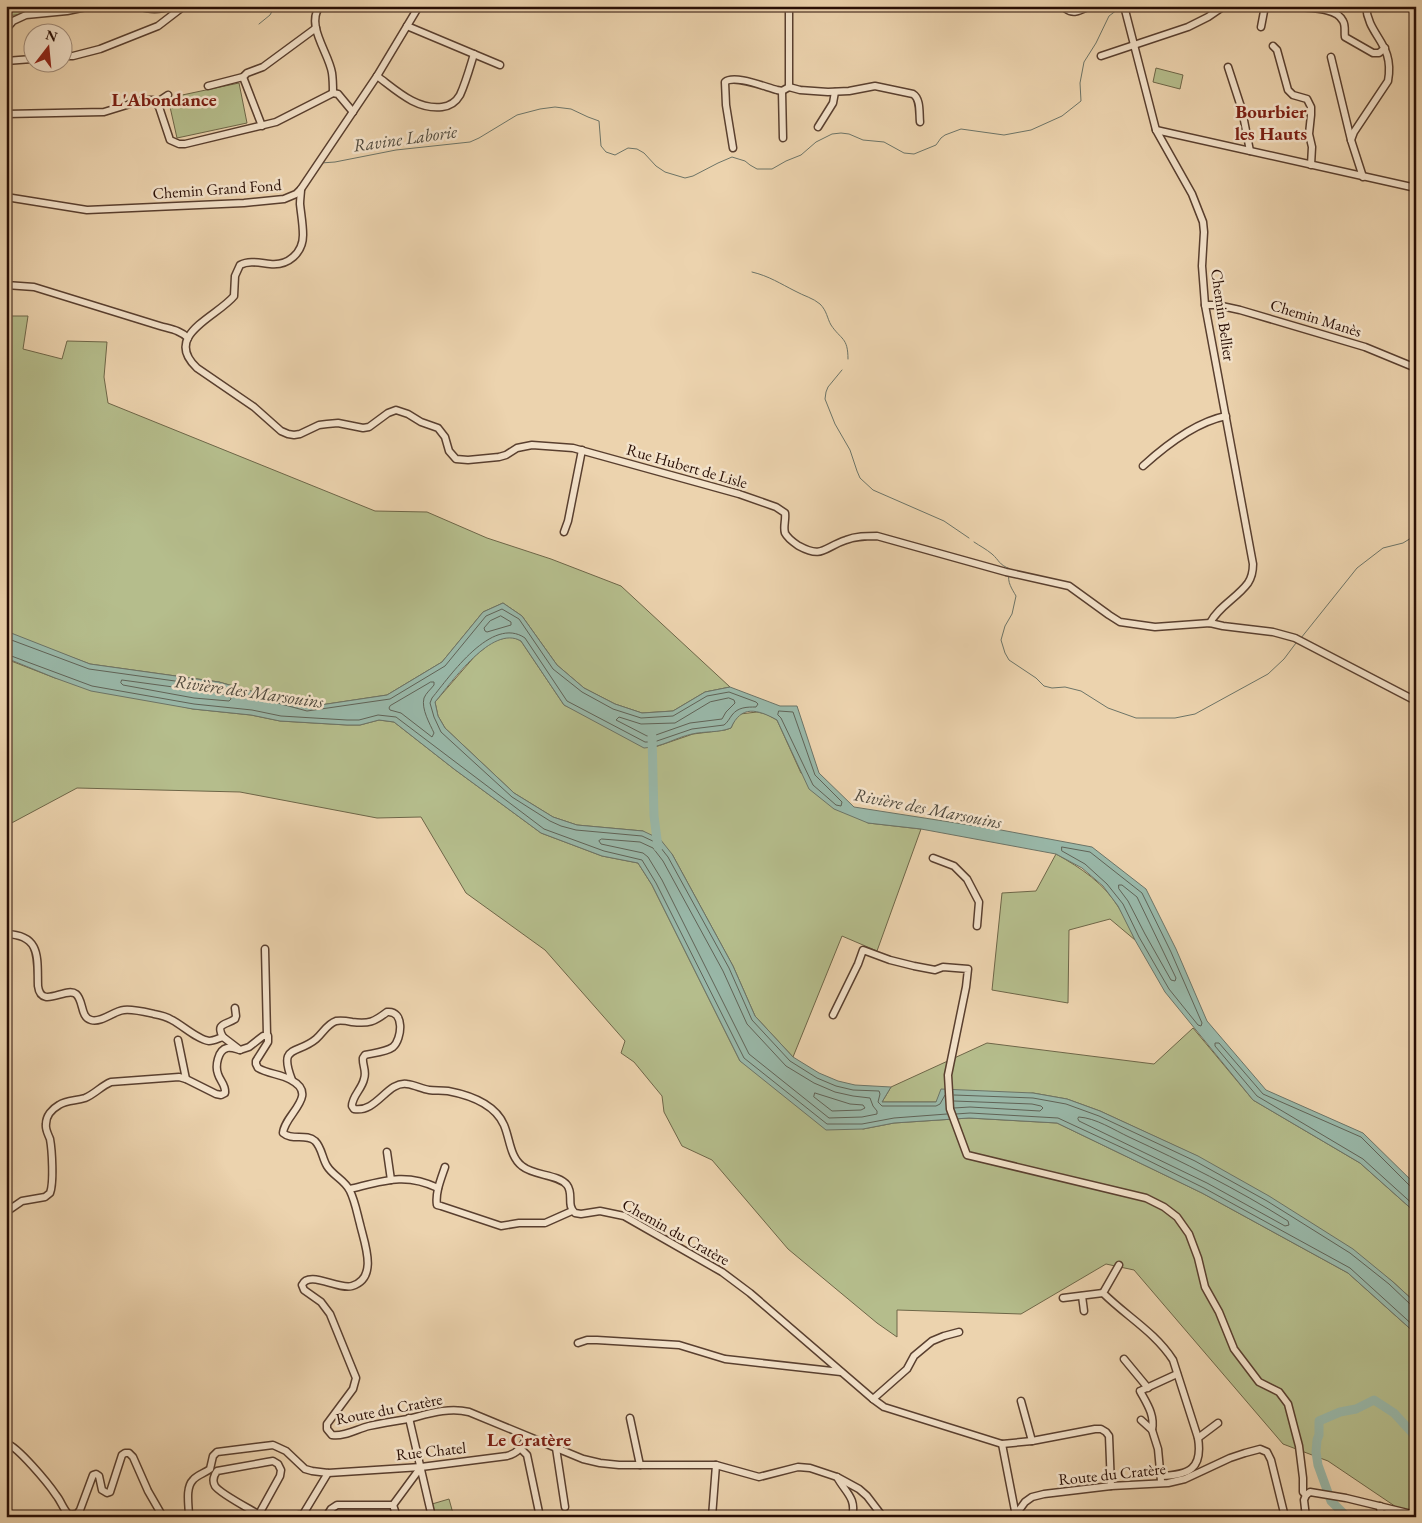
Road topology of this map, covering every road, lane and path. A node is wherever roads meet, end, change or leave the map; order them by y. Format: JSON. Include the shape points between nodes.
{"nodes":[{"id":1,"x":91,"y":6,"type":"edge"},
{"id":2,"x":138,"y":6,"type":"edge"},
{"id":3,"x":172,"y":6,"type":"edge"},
{"id":4,"x":184,"y":6,"type":"edge"},
{"id":5,"x":320,"y":6,"type":"edge"},
{"id":6,"x":419,"y":6,"type":"edge"},
{"id":7,"x":789,"y":6,"type":"edge"},
{"id":8,"x":1065,"y":6,"type":"edge"},
{"id":9,"x":1090,"y":6,"type":"edge"},
{"id":10,"x":1124,"y":6,"type":"edge"},
{"id":11,"x":1224,"y":6,"type":"edge"},
{"id":12,"x":1265,"y":6,"type":"edge"},
{"id":13,"x":1292,"y":6,"type":"edge"},
{"id":14,"x":1366,"y":6,"type":"edge"},
{"id":15,"x":407,"y":26,"type":"junction"},
{"id":16,"x":1261,"y":27,"type":"dead end"},
{"id":17,"x":316,"y":28,"type":"junction"},
{"id":18,"x":6,"y":29,"type":"edge"},
{"id":19,"x":1135,"y":45,"type":"junction"},
{"id":20,"x":1273,"y":46,"type":"dead end"},
{"id":21,"x":1385,"y":48,"type":"junction"},
{"id":22,"x":474,"y":54,"type":"junction"},
{"id":23,"x":72,"y":56,"type":"edge"},
{"id":24,"x":1101,"y":56,"type":"dead end"},
{"id":25,"x":1330,"y":57,"type":"dead end"},
{"id":26,"x":22,"y":60,"type":"edge"},
{"id":27,"x":6,"y":61,"type":"edge"},
{"id":28,"x":500,"y":65,"type":"dead end"},
{"id":29,"x":1228,"y":67,"type":"dead end"},
{"id":30,"x":377,"y":76,"type":"junction"},
{"id":31,"x":243,"y":77,"type":"junction"},
{"id":32,"x":208,"y":86,"type":"dead end"},
{"id":33,"x":786,"y":89,"type":"junction"},
{"id":34,"x":835,"y":92,"type":"junction"},
{"id":35,"x":333,"y":93,"type":"junction"},
{"id":36,"x":168,"y":95,"type":"dead end"},
{"id":37,"x":156,"y":102,"type":"junction"},
{"id":38,"x":353,"y":112,"type":"junction"},
{"id":39,"x":6,"y":114,"type":"edge"},
{"id":40,"x":920,"y":122,"type":"dead end"},
{"id":41,"x":262,"y":126,"type":"junction"},
{"id":42,"x":818,"y":127,"type":"dead end"},
{"id":43,"x":1156,"y":130,"type":"junction"},
{"id":44,"x":783,"y":138,"type":"dead end"},
{"id":45,"x":1351,"y":140,"type":"junction"},
{"id":46,"x":733,"y":148,"type":"dead end"},
{"id":47,"x":1250,"y":150,"type":"junction"},
{"id":48,"x":1311,"y":165,"type":"junction"},
{"id":49,"x":1363,"y":177,"type":"junction"},
{"id":50,"x":1416,"y":188,"type":"edge"},
{"id":51,"x":301,"y":189,"type":"junction"},
{"id":52,"x":6,"y":197,"type":"edge"},
{"id":53,"x":6,"y":285,"type":"edge"},
{"id":54,"x":1205,"y":306,"type":"junction"},
{"id":55,"x":188,"y":338,"type":"junction"},
{"id":56,"x":1416,"y":368,"type":"edge"},
{"id":57,"x":1226,"y":416,"type":"junction"},
{"id":58,"x":582,"y":450,"type":"junction"},
{"id":59,"x":1143,"y":466,"type":"dead end"},
{"id":60,"x":564,"y":532,"type":"dead end"},
{"id":61,"x":1210,"y":623,"type":"junction"},
{"id":62,"x":1416,"y":701,"type":"edge"},
{"id":63,"x":933,"y":858,"type":"dead end"},
{"id":64,"x":977,"y":926,"type":"dead end"},
{"id":65,"x":6,"y":934,"type":"edge"},
{"id":66,"x":265,"y":950,"type":"dead end"},
{"id":67,"x":235,"y":1008,"type":"dead end"},
{"id":68,"x":833,"y":1015,"type":"dead end"},
{"id":69,"x":267,"y":1035,"type":"junction"},
{"id":70,"x":223,"y":1037,"type":"junction"},
{"id":71,"x":178,"y":1040,"type":"dead end"},
{"id":72,"x":240,"y":1050,"type":"junction"},
{"id":73,"x":186,"y":1079,"type":"junction"},
{"id":74,"x":292,"y":1080,"type":"junction"},
{"id":75,"x":387,"y":1152,"type":"dead end"},
{"id":76,"x":445,"y":1167,"type":"dead end"},
{"id":77,"x":391,"y":1180,"type":"junction"},
{"id":78,"x":438,"y":1188,"type":"junction"},
{"id":79,"x":350,"y":1189,"type":"junction"},
{"id":80,"x":572,"y":1211,"type":"junction"},
{"id":81,"x":6,"y":1212,"type":"edge"},
{"id":82,"x":1119,"y":1265,"type":"dead end"},
{"id":83,"x":1103,"y":1293,"type":"junction"},
{"id":84,"x":1082,"y":1296,"type":"junction"},
{"id":85,"x":1063,"y":1298,"type":"dead end"},
{"id":86,"x":1084,"y":1311,"type":"dead end"},
{"id":87,"x":959,"y":1332,"type":"dead end"},
{"id":88,"x":578,"y":1343,"type":"dead end"},
{"id":89,"x":1124,"y":1360,"type":"dead end"},
{"id":90,"x":842,"y":1372,"type":"junction"},
{"id":91,"x":1178,"y":1374,"type":"junction"},
{"id":92,"x":1148,"y":1388,"type":"junction"},
{"id":93,"x":873,"y":1399,"type":"junction"},
{"id":94,"x":1021,"y":1401,"type":"dead end"},
{"id":95,"x":409,"y":1418,"type":"junction"},
{"id":96,"x":630,"y":1418,"type":"dead end"},
{"id":97,"x":1141,"y":1420,"type":"dead end"},
{"id":98,"x":1218,"y":1423,"type":"dead end"},
{"id":99,"x":1152,"y":1430,"type":"junction"},
{"id":100,"x":527,"y":1436,"type":"junction"},
{"id":101,"x":1198,"y":1438,"type":"junction"},
{"id":102,"x":1032,"y":1441,"type":"junction"},
{"id":103,"x":6,"y":1443,"type":"edge"},
{"id":104,"x":1002,"y":1444,"type":"junction"},
{"id":105,"x":556,"y":1448,"type":"junction"},
{"id":106,"x":521,"y":1449,"type":"junction"},
{"id":107,"x":640,"y":1465,"type":"junction"},
{"id":108,"x":716,"y":1465,"type":"junction"},
{"id":109,"x":421,"y":1467,"type":"junction"},
{"id":110,"x":328,"y":1473,"type":"junction"},
{"id":111,"x":837,"y":1477,"type":"junction"},
{"id":112,"x":1161,"y":1480,"type":"junction"},
{"id":113,"x":1111,"y":1486,"type":"junction"},
{"id":114,"x":1306,"y":1495,"type":"junction"},
{"id":115,"x":393,"y":1505,"type":"junction"},
{"id":116,"x":1380,"y":1506,"type":"junction"},
{"id":117,"x":564,"y":1507,"type":"dead end"},
{"id":118,"x":1016,"y":1515,"type":"edge"},
{"id":119,"x":1416,"y":1515,"type":"edge"},
{"id":120,"x":74,"y":1516,"type":"edge"},
{"id":121,"x":261,"y":1516,"type":"edge"},
{"id":122,"x":303,"y":1516,"type":"edge"},
{"id":123,"x":163,"y":1517,"type":"edge"},
{"id":124,"x":189,"y":1517,"type":"edge"},
{"id":125,"x":292,"y":1517,"type":"edge"},
{"id":126,"x":326,"y":1517,"type":"edge"},
{"id":127,"x":397,"y":1517,"type":"edge"},
{"id":128,"x":432,"y":1517,"type":"edge"},
{"id":129,"x":540,"y":1517,"type":"edge"},
{"id":130,"x":712,"y":1517,"type":"edge"},
{"id":131,"x":852,"y":1517,"type":"edge"},
{"id":132,"x":883,"y":1517,"type":"edge"},
{"id":133,"x":1285,"y":1517,"type":"edge"},
{"id":134,"x":1306,"y":1517,"type":"edge"},
{"id":135,"x":1381,"y":1517,"type":"edge"}],
"edges":[{"from":1,"to":18,"type":"street","via":[[26,15],[13,21]]},
{"from":2,"to":3,"type":"street","via":[[159,10]]},
{"from":4,"to":23,"type":"street","via":[[158,26],[100,49]]},
{"from":5,"to":17,"type":"street","via":[[315,17]]},
{"from":6,"to":15,"type":"street","name":"Chemin Grand Fond"},
{"from":7,"to":33,"type":"street"},
{"from":8,"to":9,"type":"street","via":[[1071,12]]},
{"from":10,"to":19,"type":"street","name":"Chemin Bellier"},
{"from":11,"to":19,"type":"street","via":[[1188,27]]},
{"from":12,"to":16,"type":"street"},
{"from":13,"to":21,"type":"street","via":[[1332,12],[1344,22],[1344,37],[1373,53]]},
{"from":14,"to":21,"type":"street","via":[[1369,20]]},
{"from":15,"to":22,"type":"street"},
{"from":15,"to":30,"type":"street","name":"Chemin Grand Fond"},
{"from":17,"to":31,"type":"street","via":[[263,67]]},
{"from":17,"to":35,"type":"street","via":[[332,73]]},
{"from":19,"to":24,"type":"street"},
{"from":19,"to":43,"type":"street","name":"Chemin Bellier"},
{"from":20,"to":48,"type":"street","via":[[1288,90],[1310,102]]},
{"from":21,"to":45,"type":"street","via":[[1390,63],[1388,81]]},
{"from":22,"to":28,"type":"street"},
{"from":22,"to":30,"type":"street","via":[[460,95],[449,106],[418,104]]},
{"from":25,"to":45,"type":"street"},
{"from":26,"to":27,"type":"street"},
{"from":29,"to":47,"type":"street","via":[[1242,110]]},
{"from":30,"to":38,"type":"street","name":"Chemin Grand Fond"},
{"from":31,"to":32,"type":"street"},
{"from":31,"to":41,"type":"street"},
{"from":33,"to":34,"type":"street"},
{"from":33,"to":44,"type":"street"},
{"from":33,"to":46,"type":"street","via":[[727,80],[726,104]]},
{"from":34,"to":40,"type":"street","via":[[872,86],[913,94],[918,100]]},
{"from":34,"to":42,"type":"street","via":[[833,103]]},
{"from":35,"to":38,"type":"street","via":[[338,94]]},
{"from":35,"to":41,"type":"street"},
{"from":36,"to":37,"type":"street"},
{"from":37,"to":39,"type":"street","via":[[143,100],[104,112]]},
{"from":37,"to":41,"type":"street","via":[[168,136],[174,143],[191,143]]},
{"from":38,"to":51,"type":"street","name":"Chemin Grand Fond"},
{"from":43,"to":47,"type":"street"},
{"from":43,"to":54,"type":"street","name":"Chemin Bellier","via":[[1192,194],[1203,222]]},
{"from":45,"to":49,"type":"street"},
{"from":47,"to":48,"type":"street"},
{"from":48,"to":49,"type":"street"},
{"from":49,"to":50,"type":"street"},
{"from":51,"to":52,"type":"street","name":"Chemin Grand Fond","via":[[290,197],[272,200],[95,210]]},
{"from":51,"to":55,"type":"street","via":[[303,238],[294,258],[278,265],[253,262],[240,265],[236,270],[233,298],[191,331]]},
{"from":53,"to":55,"type":"street","via":[[39,288],[176,330]]},
{"from":54,"to":56,"type":"street","name":"Chemin Manès","via":[[1217,305],[1249,313],[1365,348]]},
{"from":54,"to":57,"type":"street","name":"Chemin Bellier"},
{"from":55,"to":58,"type":"street","name":"Rue Hubert de Lisle","via":[[186,350],[192,363],[288,434],[300,434],[319,425],[338,423],[369,427],[396,410],[438,428],[456,459],[499,457],[532,445]]},
{"from":57,"to":59,"type":"street","via":[[1206,422],[1179,438]]},
{"from":57,"to":61,"type":"street","name":"Chemin Bellier","via":[[1253,570],[1248,584]]},
{"from":58,"to":60,"type":"street"},
{"from":58,"to":61,"type":"street","name":"Rue Hubert de Lisle","via":[[776,507],[785,513],[784,528],[789,538],[812,552],[860,536],[877,536],[1069,586],[1120,622],[1155,627]]},
{"from":61,"to":62,"type":"street","name":"Rue Hubert de Lisle","via":[[1288,635]]},
{"from":63,"to":64,"type":"street","via":[[954,866],[967,879],[979,902]]},
{"from":65,"to":70,"type":"street","via":[[32,942],[37,951],[39,991],[47,997],[74,993],[88,1019],[100,1020],[123,1010],[151,1013],[172,1020],[205,1040]]},
{"from":66,"to":69,"type":"street"},
{"from":67,"to":70,"type":"street","via":[[236,1019],[220,1028]]},
{"from":68,"to":114,"type":"street","via":[[863,950],[935,970],[943,967],[968,969],[948,1075],[950,1109],[967,1155],[1146,1198],[1164,1206],[1177,1217],[1189,1234],[1205,1287],[1234,1349],[1259,1382],[1279,1392],[1288,1404],[1299,1446],[1303,1492]]},
{"from":69,"to":72,"type":"street"},
{"from":69,"to":74,"type":"street","via":[[268,1042],[256,1061],[258,1068]]},
{"from":70,"to":72,"type":"street"},
{"from":71,"to":73,"type":"street"},
{"from":72,"to":73,"type":"street","via":[[225,1049],[219,1056],[217,1069],[226,1088],[225,1093],[216,1094]]},
{"from":73,"to":81,"type":"street","via":[[173,1077],[111,1082],[91,1095],[56,1107],[46,1122],[53,1184],[50,1193],[22,1201]]},
{"from":74,"to":79,"type":"street","via":[[302,1095],[298,1107],[285,1123],[283,1133],[315,1142],[327,1166]]},
{"from":74,"to":80,"type":"street","via":[[287,1067],[288,1056],[296,1048],[317,1038],[330,1024],[340,1021],[371,1022],[387,1012],[395,1012],[400,1032],[397,1041],[392,1048],[363,1058],[365,1076],[352,1101],[354,1109],[371,1106],[401,1084],[447,1091],[483,1103],[499,1116],[518,1163],[530,1171],[566,1183]]},
{"from":75,"to":77,"type":"street"},
{"from":76,"to":78,"type":"street"},
{"from":77,"to":78,"type":"street","via":[[424,1181]]},
{"from":77,"to":79,"type":"street"},
{"from":78,"to":80,"type":"street","via":[[437,1205],[498,1226],[545,1223]]},
{"from":79,"to":95,"type":"street","name":"Route du Cratère","via":[[368,1257],[367,1270],[357,1284],[350,1286],[314,1279],[304,1280],[302,1285],[330,1314],[356,1378],[353,1389],[327,1424],[327,1429],[332,1435],[340,1435]]},
{"from":80,"to":90,"type":"street","name":"Chemin du Cratère","via":[[581,1214],[600,1211],[624,1216],[722,1272]]},
{"from":82,"to":83,"type":"street"},
{"from":83,"to":84,"type":"street"},
{"from":83,"to":91,"type":"street","via":[[1156,1338],[1166,1349]]},
{"from":84,"to":85,"type":"street"},
{"from":84,"to":86,"type":"street"},
{"from":87,"to":93,"type":"street","via":[[932,1341],[914,1356],[908,1369]]},
{"from":88,"to":90,"type":"street","via":[[597,1340],[679,1345],[725,1358]]},
{"from":89,"to":92,"type":"street"},
{"from":90,"to":93,"type":"street","name":"Chemin du Cratère"},
{"from":91,"to":92,"type":"street"},
{"from":91,"to":101,"type":"street"},
{"from":92,"to":99,"type":"street","via":[[1140,1391],[1153,1414]]},
{"from":93,"to":104,"type":"street","name":"Chemin du Cratère","via":[[890,1409]]},
{"from":94,"to":102,"type":"street"},
{"from":95,"to":100,"type":"street","name":"Route du Cratère","via":[[437,1411],[460,1410]]},
{"from":95,"to":109,"type":"street"},
{"from":96,"to":107,"type":"street"},
{"from":97,"to":99,"type":"street"},
{"from":98,"to":101,"type":"street"},
{"from":99,"to":112,"type":"street","via":[[1158,1449]]},
{"from":100,"to":105,"type":"street","name":"Route du Cratère"},
{"from":100,"to":106,"type":"street"},
{"from":101,"to":112,"type":"street","via":[[1200,1449],[1196,1464],[1186,1473]]},
{"from":102,"to":104,"type":"street","name":"Chemin du Cratère"},
{"from":102,"to":113,"type":"street","name":"Chemin du Cratère","via":[[1101,1429],[1109,1436]]},
{"from":103,"to":120,"type":"street","via":[[15,1447],[56,1495],[66,1512]]},
{"from":104,"to":118,"type":"street"},
{"from":105,"to":107,"type":"street","name":"Route du Cratère","via":[[600,1463]]},
{"from":105,"to":117,"type":"street"},
{"from":106,"to":109,"type":"street","name":"Rue Chatel","via":[[507,1456]]},
{"from":106,"to":129,"type":"street","via":[[527,1455]]},
{"from":107,"to":108,"type":"street","name":"Route du Cratère"},
{"from":108,"to":111,"type":"street","name":"Route du Cratère","via":[[759,1477],[804,1467]]},
{"from":108,"to":130,"type":"street"},
{"from":109,"to":110,"type":"street","name":"Rue Chatel"},
{"from":109,"to":115,"type":"street"},
{"from":109,"to":128,"type":"street"},
{"from":110,"to":122,"type":"street"},
{"from":110,"to":124,"type":"street","name":"Rue Chatel","via":[[305,1469],[286,1451],[268,1444],[217,1452],[210,1469],[190,1483]]},
{"from":111,"to":131,"type":"street","via":[[853,1502]]},
{"from":111,"to":132,"type":"street","name":"Route du Cratère","via":[[859,1489]]},
{"from":112,"to":113,"type":"street","name":"Route du Cratère"},
{"from":112,"to":133,"type":"street","name":"Route du Cratère","via":[[1185,1478],[1230,1458],[1264,1450],[1271,1460]]},
{"from":113,"to":118,"type":"street","name":"Route du Cratère","via":[[1044,1494],[1025,1502]]},
{"from":114,"to":116,"type":"street","via":[[1310,1492]]},
{"from":114,"to":134,"type":"street"},
{"from":115,"to":126,"type":"street","via":[[337,1506]]},
{"from":115,"to":127,"type":"street"},
{"from":116,"to":119,"type":"street"},
{"from":116,"to":135,"type":"street"},
{"from":120,"to":123,"type":"street","via":[[80,1510],[93,1475],[99,1476],[104,1492],[111,1490],[122,1455],[127,1452],[133,1456]]},
{"from":121,"to":121,"type":"street","via":[[280,1476],[278,1464],[273,1461],[215,1473],[213,1480],[218,1489]]},
{"from":122,"to":125,"type":"street"}]}
